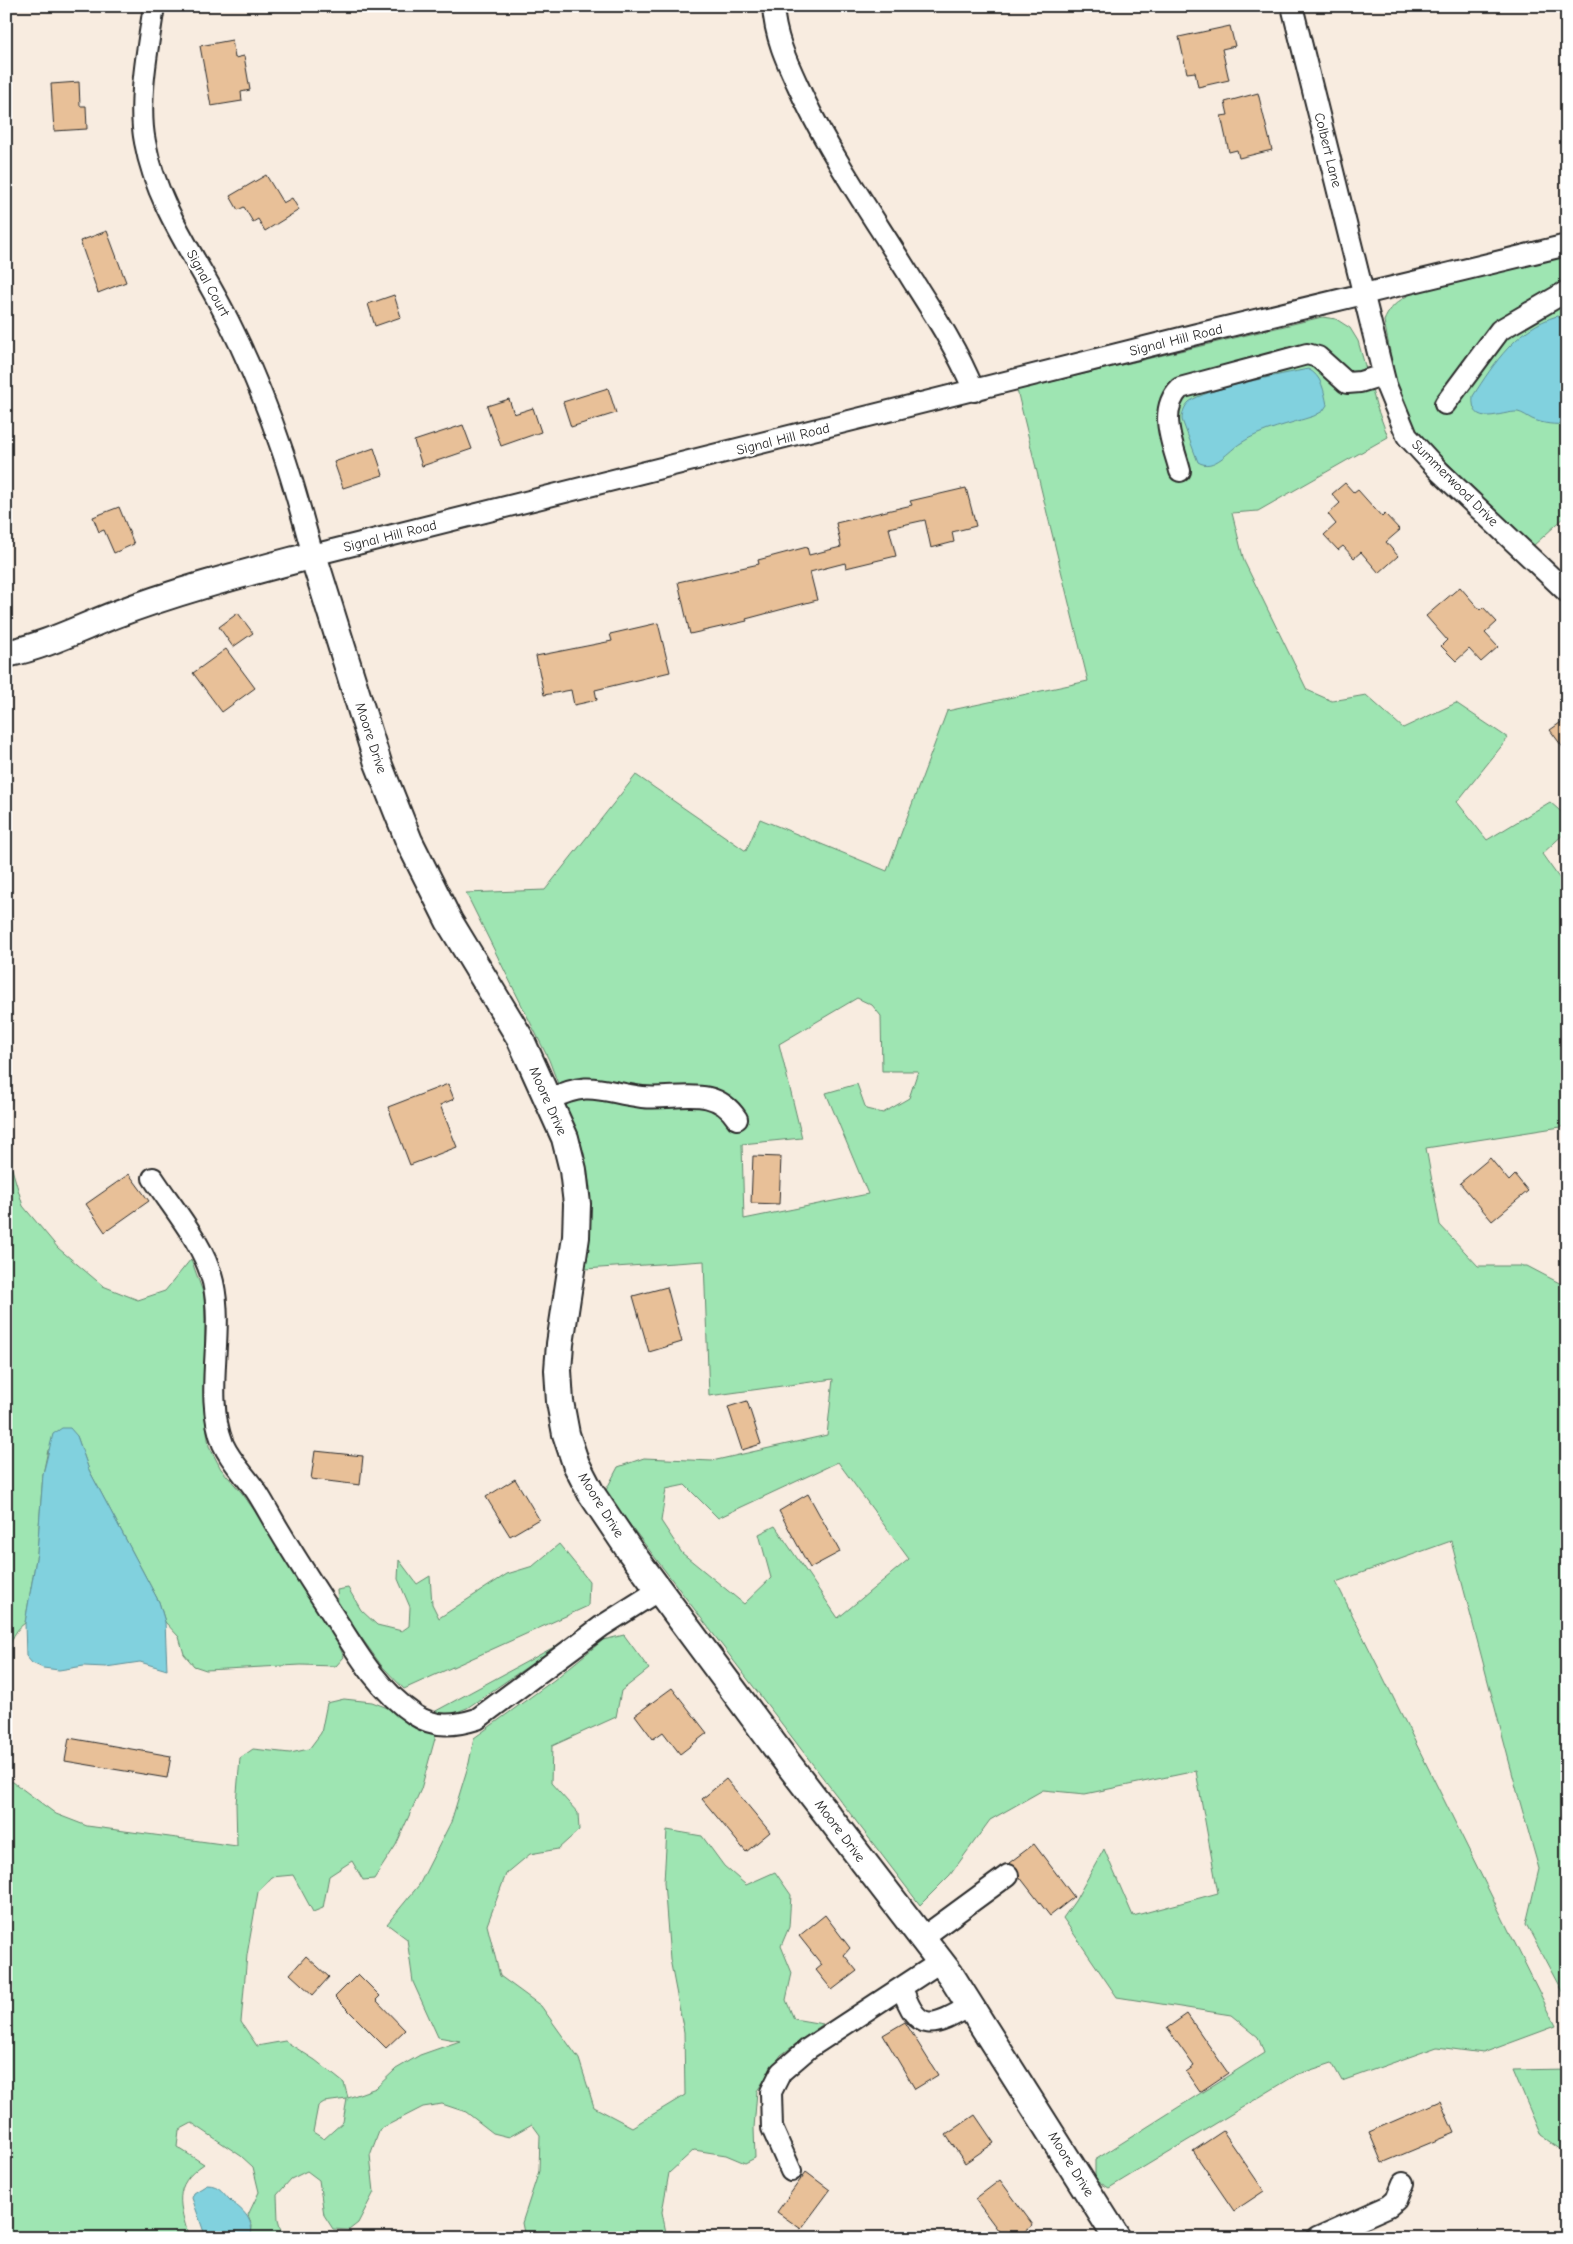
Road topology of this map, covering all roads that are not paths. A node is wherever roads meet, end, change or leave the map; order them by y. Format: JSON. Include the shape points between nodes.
{"nodes":[{"id":1,"x":154,"y":6,"type":"edge"},
{"id":2,"x":773,"y":6,"type":"edge"},
{"id":3,"x":1292,"y":6,"type":"edge"},
{"id":4,"x":1567,"y":246,"type":"edge"},
{"id":5,"x":1567,"y":291,"type":"edge"},
{"id":6,"x":1362,"y":294,"type":"junction"},
{"id":7,"x":1383,"y":375,"type":"junction"},
{"id":8,"x":974,"y":391,"type":"junction"},
{"id":9,"x":1445,"y":404,"type":"dead end"},
{"id":10,"x":1180,"y":471,"type":"dead end"},
{"id":11,"x":313,"y":555,"type":"junction"},
{"id":12,"x":1567,"y":592,"type":"edge"},
{"id":13,"x":6,"y":654,"type":"edge"},
{"id":14,"x":549,"y":1100,"type":"junction"},
{"id":15,"x":737,"y":1119,"type":"dead end"},
{"id":16,"x":153,"y":1178,"type":"dead end"},
{"id":17,"x":659,"y":1590,"type":"junction"},
{"id":18,"x":1008,"y":1875,"type":"dead end"},
{"id":19,"x":922,"y":1938,"type":"junction"},
{"id":20,"x":940,"y":1962,"type":"junction"},
{"id":21,"x":902,"y":1988,"type":"junction"},
{"id":22,"x":970,"y":2006,"type":"junction"},
{"id":23,"x":791,"y":2171,"type":"dead end"},
{"id":24,"x":1403,"y":2183,"type":"dead end"},
{"id":25,"x":1117,"y":2238,"type":"edge"},
{"id":26,"x":1317,"y":2238,"type":"edge"}],
"edges":[{"from":1,"to":11,"type":"street","name":"Signal Court","via":[[146,61],[143,122],[151,172],[163,201],[228,319],[264,399],[283,451]]},
{"from":2,"to":8,"type":"street","via":[[782,52],[811,112],[835,157],[945,332]]},
{"from":3,"to":6,"type":"street","name":"Colbert Lane"},
{"from":4,"to":6,"type":"street","name":"Signal Hill Road"},
{"from":5,"to":9,"type":"street","via":[[1500,330]]},
{"from":6,"to":7,"type":"street","name":"Summerwood Drive"},
{"from":6,"to":8,"type":"street","name":"Signal Hill Road"},
{"from":7,"to":10,"type":"street","via":[[1347,383],[1318,357],[1308,354],[1199,376],[1180,388],[1168,406],[1168,423]]},
{"from":7,"to":12,"type":"street","name":"Summerwood Drive","via":[[1407,436],[1440,472]]},
{"from":8,"to":11,"type":"street","name":"Signal Hill Road"},
{"from":11,"to":13,"type":"main road","name":"Signal Hill Road","via":[[186,590],[26,650]]},
{"from":11,"to":14,"type":"main road","name":"Moore Drive","via":[[378,763],[409,841],[448,921],[520,1038]]},
{"from":14,"to":15,"type":"street","via":[[565,1091],[588,1087],[642,1097],[699,1095],[723,1104]]},
{"from":14,"to":17,"type":"main road","name":"Moore Drive","via":[[565,1138],[577,1204],[576,1237],[558,1370],[566,1434],[591,1493]]},
{"from":16,"to":17,"type":"street","via":[[196,1244],[212,1283],[216,1306],[217,1423],[223,1444],[355,1650],[380,1683],[415,1714],[429,1722],[448,1726],[477,1719],[594,1632]]},
{"from":17,"to":19,"type":"main road","name":"Moore Drive"},
{"from":18,"to":19,"type":"street"},
{"from":19,"to":20,"type":"main road","name":"Moore Drive"},
{"from":20,"to":21,"type":"street"},
{"from":20,"to":22,"type":"main road","name":"Moore Drive"},
{"from":21,"to":22,"type":"street","via":[[908,2006],[921,2021],[936,2024]]},
{"from":21,"to":23,"type":"street","via":[[809,2048],[781,2072],[771,2092],[772,2128]]},
{"from":22,"to":25,"type":"main road","name":"Moore Drive"},
{"from":24,"to":26,"type":"street","via":[[1396,2200],[1389,2206]]}]}
